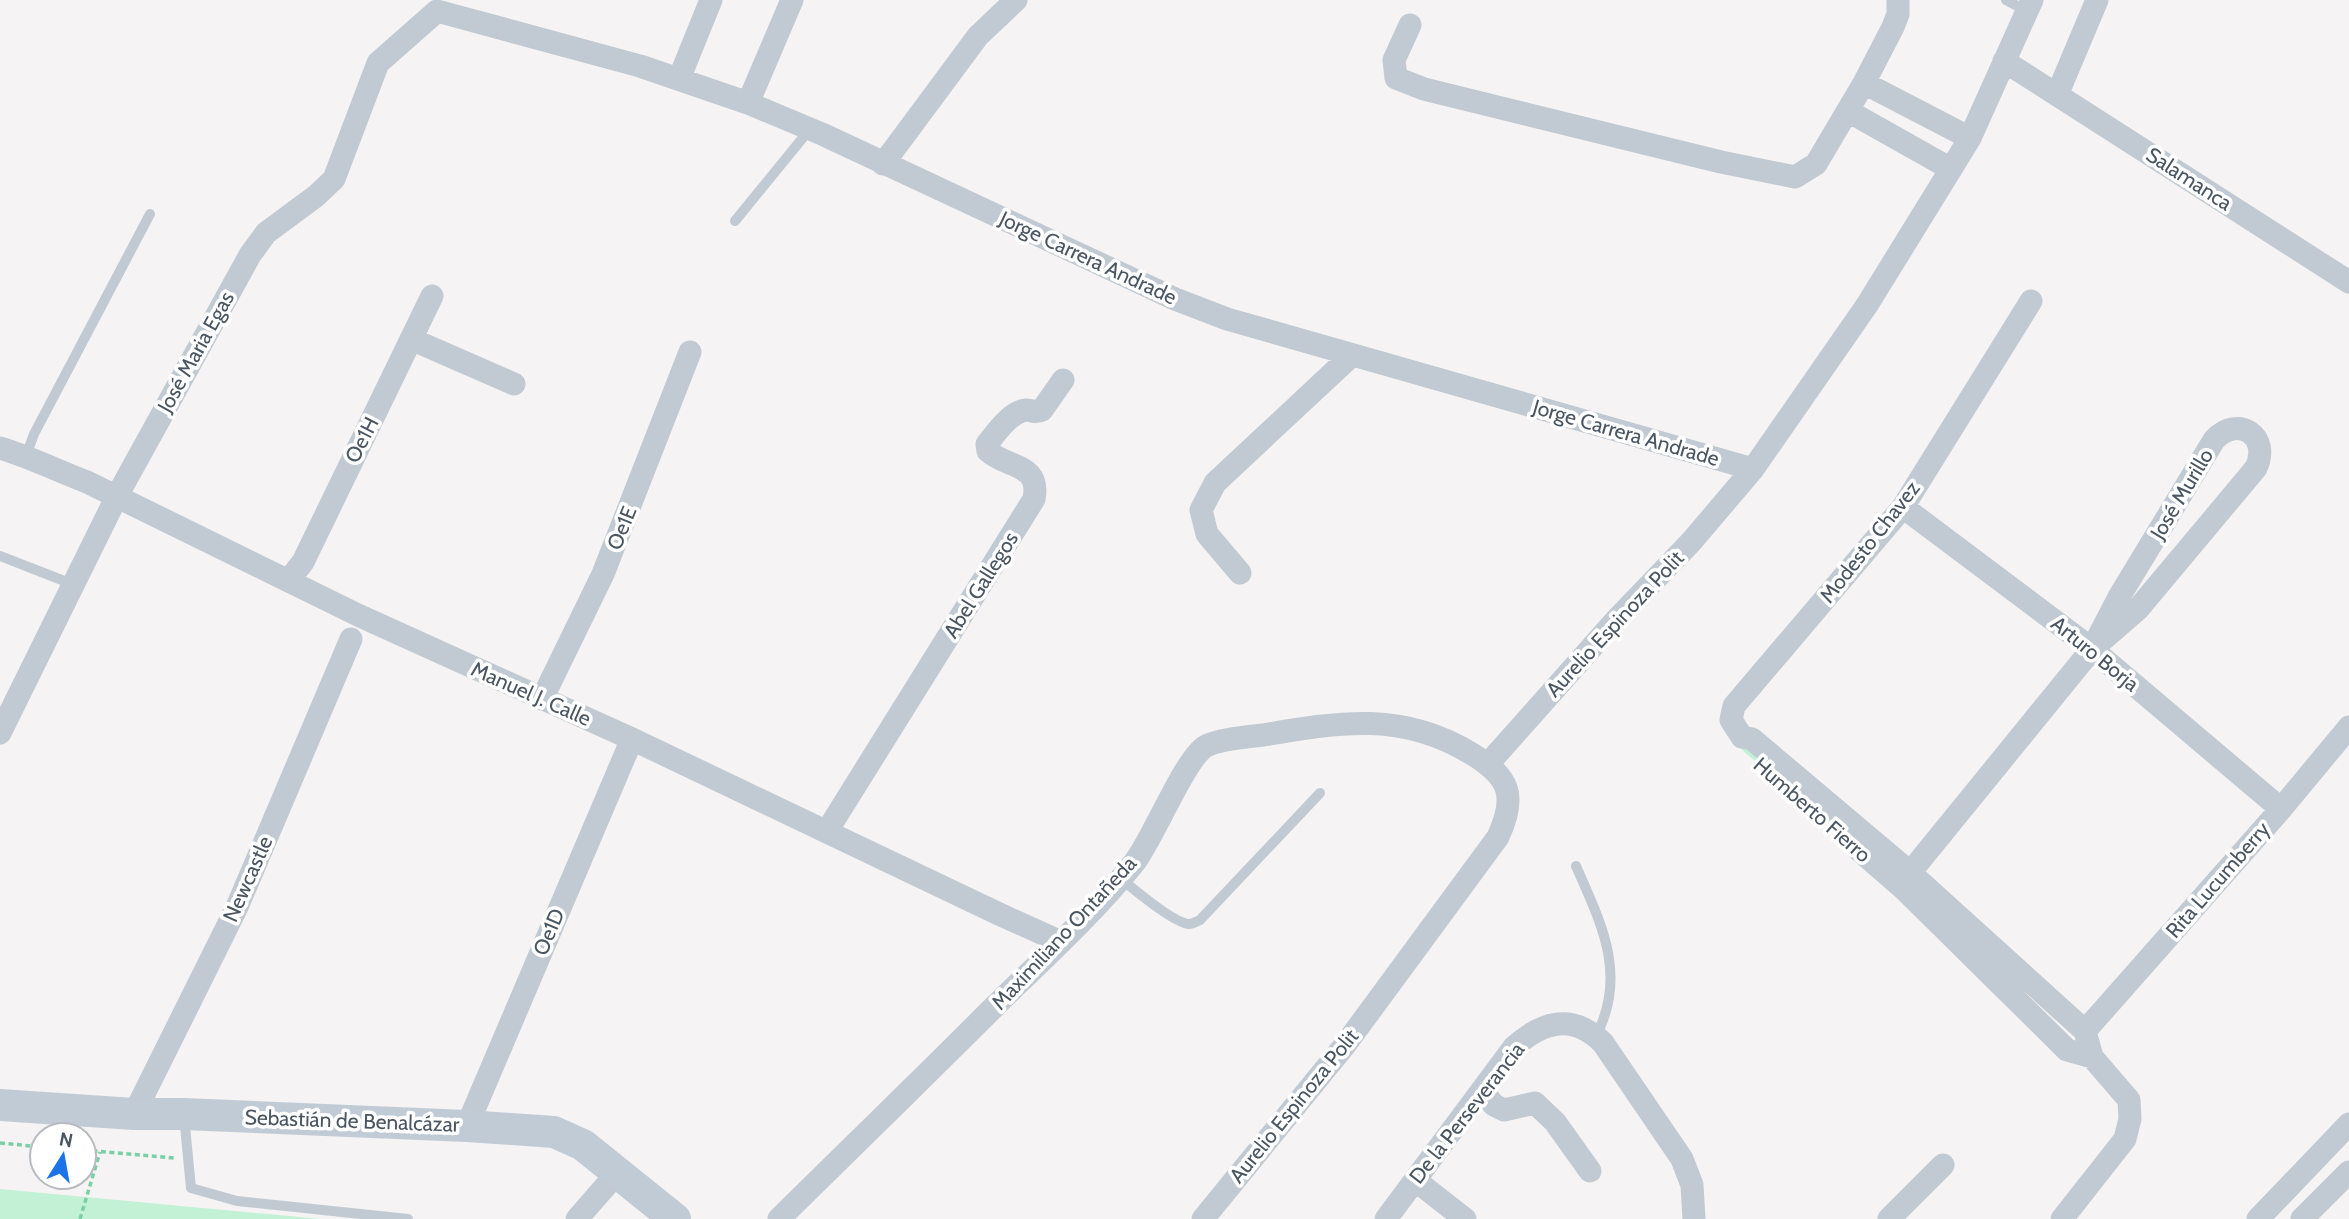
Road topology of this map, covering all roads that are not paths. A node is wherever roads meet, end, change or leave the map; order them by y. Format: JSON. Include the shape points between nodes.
{"nodes":[{"id":1,"x":711,"y":0,"type":"edge"},
{"id":2,"x":792,"y":0,"type":"edge"},
{"id":3,"x":1016,"y":0,"type":"edge"},
{"id":4,"x":1898,"y":0,"type":"edge"},
{"id":5,"x":2006,"y":0,"type":"edge"},
{"id":6,"x":2097,"y":0,"type":"edge"},
{"id":7,"x":438,"y":6,"type":"edge"},
{"id":8,"x":2029,"y":6,"type":"edge"},
{"id":9,"x":1410,"y":25,"type":"dead end"},
{"id":10,"x":2004,"y":61,"type":"junction"},
{"id":11,"x":679,"y":79,"type":"junction"},
{"id":12,"x":1864,"y":83,"type":"junction"},
{"id":13,"x":2057,"y":95,"type":"junction"},
{"id":14,"x":748,"y":103,"type":"junction"},
{"id":15,"x":1848,"y":111,"type":"junction"},
{"id":16,"x":1933,"y":118,"type":"junction"},
{"id":17,"x":810,"y":129,"type":"junction"},
{"id":18,"x":1969,"y":138,"type":"junction"},
{"id":19,"x":1916,"y":149,"type":"junction"},
{"id":20,"x":883,"y":164,"type":"junction"},
{"id":21,"x":1951,"y":170,"type":"junction"},
{"id":22,"x":150,"y":214,"type":"dead end"},
{"id":23,"x":735,"y":221,"type":"dead end"},
{"id":24,"x":2349,"y":282,"type":"edge"},
{"id":25,"x":432,"y":296,"type":"dead end"},
{"id":26,"x":2031,"y":301,"type":"dead end"},
{"id":27,"x":411,"y":339,"type":"junction"},
{"id":28,"x":690,"y":352,"type":"dead end"},
{"id":29,"x":1351,"y":356,"type":"junction"},
{"id":30,"x":1063,"y":380,"type":"dead end"},
{"id":31,"x":514,"y":384,"type":"dead end"},
{"id":32,"x":0,"y":448,"type":"edge"},
{"id":33,"x":26,"y":456,"type":"junction"},
{"id":34,"x":1753,"y":469,"type":"junction"},
{"id":35,"x":117,"y":496,"type":"junction"},
{"id":36,"x":1903,"y":508,"type":"junction"},
{"id":37,"x":0,"y":556,"type":"edge"},
{"id":38,"x":1240,"y":573,"type":"dead end"},
{"id":39,"x":288,"y":581,"type":"junction"},
{"id":40,"x":72,"y":584,"type":"junction"},
{"id":41,"x":351,"y":639,"type":"dead end"},
{"id":42,"x":2092,"y":649,"type":"junction"},
{"id":43,"x":542,"y":699,"type":"junction"},
{"id":44,"x":2349,"y":727,"type":"edge"},
{"id":45,"x":0,"y":733,"type":"edge"},
{"id":46,"x":1742,"y":737,"type":"joint"},
{"id":47,"x":632,"y":739,"type":"junction"},
{"id":48,"x":1488,"y":764,"type":"junction"},
{"id":49,"x":1320,"y":793,"type":"dead end"},
{"id":50,"x":2281,"y":809,"type":"junction"},
{"id":51,"x":827,"y":831,"type":"junction"},
{"id":52,"x":1576,"y":866,"type":"dead end"},
{"id":53,"x":1120,"y":878,"type":"junction"},
{"id":54,"x":1905,"y":879,"type":"junction"},
{"id":55,"x":1061,"y":942,"type":"junction"},
{"id":56,"x":2085,"y":1031,"type":"junction"},
{"id":57,"x":1596,"y":1036,"type":"junction"},
{"id":58,"x":2092,"y":1056,"type":"junction"},
{"id":59,"x":1482,"y":1091,"type":"junction"},
{"id":60,"x":0,"y":1105,"type":"edge"},
{"id":61,"x":134,"y":1114,"type":"junction"},
{"id":62,"x":183,"y":1114,"type":"junction"},
{"id":63,"x":2349,"y":1124,"type":"edge"},
{"id":64,"x":467,"y":1126,"type":"junction"},
{"id":65,"x":1943,"y":1165,"type":"dead end"},
{"id":66,"x":1590,"y":1171,"type":"dead end"},
{"id":67,"x":2349,"y":1172,"type":"edge"},
{"id":68,"x":617,"y":1173,"type":"junction"},
{"id":69,"x":1415,"y":1180,"type":"junction"},
{"id":70,"x":408,"y":1219,"type":"edge"},
{"id":71,"x":577,"y":1219,"type":"edge"},
{"id":72,"x":675,"y":1219,"type":"edge"},
{"id":73,"x":779,"y":1219,"type":"edge"},
{"id":74,"x":1203,"y":1219,"type":"edge"},
{"id":75,"x":1386,"y":1219,"type":"edge"},
{"id":76,"x":1465,"y":1219,"type":"edge"},
{"id":77,"x":1694,"y":1219,"type":"edge"},
{"id":78,"x":1889,"y":1219,"type":"edge"},
{"id":79,"x":2062,"y":1219,"type":"edge"},
{"id":80,"x":2258,"y":1219,"type":"edge"},
{"id":81,"x":2302,"y":1219,"type":"edge"}],
"edges":[{"from":1,"to":11,"type":"street"},
{"from":2,"to":14,"type":"street"},
{"from":3,"to":20,"type":"street","via":[[978,36]]},
{"from":4,"to":12,"type":"street","via":[[1896,20]]},
{"from":5,"to":8,"type":"lane"},
{"from":6,"to":13,"type":"street"},
{"from":7,"to":11,"type":"street","name":"Jorge Carrera Andrade"},
{"from":7,"to":35,"type":"street","name":"José Maria Egas","via":[[378,63],[334,179],[257,244]]},
{"from":8,"to":10,"type":"street","name":"Aurelio Espinoza Polit"},
{"from":9,"to":15,"type":"street","via":[[1394,60],[1396,78],[1424,89],[1794,177],[1816,164]]},
{"from":10,"to":13,"type":"street","name":"Salamanca"},
{"from":10,"to":18,"type":"street","name":"Aurelio Espinoza Polit"},
{"from":11,"to":14,"type":"street","name":"Jorge Carrera Andrade"},
{"from":12,"to":15,"type":"street"},
{"from":12,"to":16,"type":"street"},
{"from":13,"to":24,"type":"street","name":"Salamanca"},
{"from":14,"to":17,"type":"street","name":"Jorge Carrera Andrade"},
{"from":15,"to":19,"type":"street"},
{"from":16,"to":18,"type":"street"},
{"from":16,"to":19,"type":"street"},
{"from":17,"to":20,"type":"street","name":"Jorge Carrera Andrade"},
{"from":17,"to":23,"type":"lane"},
{"from":18,"to":21,"type":"street","name":"Aurelio Espinoza Polit"},
{"from":19,"to":21,"type":"street"},
{"from":20,"to":29,"type":"street","name":"Jorge Carrera Andrade","via":[[1175,299]]},
{"from":21,"to":34,"type":"street","name":"Aurelio Espinoza Polit","via":[[1867,305]]},
{"from":22,"to":33,"type":"lane"},
{"from":25,"to":27,"type":"street","name":"Oe1H"},
{"from":26,"to":36,"type":"street","name":"Modesto Chavez"},
{"from":27,"to":31,"type":"street"},
{"from":27,"to":39,"type":"street","name":"Oe1H","via":[[303,562]]},
{"from":28,"to":43,"type":"street","name":"Oe1E","via":[[603,575]]},
{"from":29,"to":34,"type":"street","name":"Jorge Carrera Andrade"},
{"from":29,"to":38,"type":"street","via":[[1215,483],[1201,510],[1207,534]]},
{"from":30,"to":51,"type":"street","name":"Abel Gallegos","via":[[1042,410],[1025,410],[1014,416],[988,444],[994,456],[1034,477],[1034,499]]},
{"from":32,"to":33,"type":"street","name":"Manuel J. Calle"},
{"from":33,"to":35,"type":"street","name":"Manuel J. Calle"},
{"from":34,"to":48,"type":"street","name":"Aurelio Espinoza Polit"},
{"from":35,"to":39,"type":"street","name":"Manuel J. Calle"},
{"from":35,"to":40,"type":"street","name":"José Maria Egas"},
{"from":36,"to":42,"type":"street","name":"Arturo Borja"},
{"from":36,"to":46,"type":"street","name":"Modesto Chavez","via":[[1734,706],[1731,720]]},
{"from":37,"to":40,"type":"lane"},
{"from":39,"to":43,"type":"street","name":"Manuel J. Calle"},
{"from":40,"to":45,"type":"street","name":"José Maria Egas"},
{"from":41,"to":61,"type":"street","name":"Newcastle","via":[[237,907]]},
{"from":42,"to":42,"type":"street","name":"José Murillo","via":[[2138,609],[2256,468],[2261,449],[2250,432],[2230,429],[2214,440]]},
{"from":42,"to":50,"type":"street","name":"Arturo Borja"},
{"from":42,"to":54,"type":"street","name":"José Murillo"},
{"from":43,"to":47,"type":"street","name":"Manuel J. Calle"},
{"from":44,"to":50,"type":"street","name":"Rita Lucumberry"},
{"from":46,"to":54,"type":"street","name":"Humberto Fierro","via":[[1752,739]]},
{"from":47,"to":51,"type":"street","name":"Manuel J. Calle"},
{"from":47,"to":64,"type":"street","name":"Oe1D"},
{"from":48,"to":53,"type":"street","name":"Maximiliano Ontañeda","via":[[1437,735],[1389,724],[1350,723],[1211,744],[1191,764],[1141,852]]},
{"from":48,"to":74,"type":"street","name":"Aurelio Espinoza Polit","via":[[1508,790],[1508,810],[1496,842],[1338,1055]]},
{"from":49,"to":53,"type":"lane","via":[[1200,920],[1181,921]]},
{"from":50,"to":56,"type":"street","name":"Rita Lucumberry"},
{"from":51,"to":55,"type":"street","name":"Manuel J. Calle"},
{"from":52,"to":57,"type":"lane","via":[[1605,933],[1610,957],[1611,984]]},
{"from":53,"to":55,"type":"street","name":"Maximiliano Ontañeda"},
{"from":54,"to":56,"type":"street","name":"Humberto Fierro"},
{"from":54,"to":58,"type":"street","name":"Humberto Fierro","via":[[2067,1050]]},
{"from":55,"to":73,"type":"street","name":"Maximiliano Ontañeda"},
{"from":56,"to":58,"type":"street","name":"Humberto Fierro"},
{"from":57,"to":59,"type":"street","name":"De la Perseverancia","via":[[1569,1024],[1537,1030],[1514,1047]]},
{"from":57,"to":77,"type":"street","via":[[1682,1159],[1692,1185]]},
{"from":58,"to":79,"type":"street","name":"Humberto Fierro","via":[[2129,1100],[2130,1119],[2125,1139]]},
{"from":59,"to":66,"type":"street","via":[[1504,1110],[1535,1103],[1555,1122]]},
{"from":59,"to":69,"type":"street","name":"De la Perseverancia"},
{"from":60,"to":61,"type":"main road","name":"Sebastián de Benalcázar"},
{"from":61,"to":62,"type":"main road","name":"Sebastián de Benalcázar"},
{"from":62,"to":64,"type":"main road","name":"Sebastián de Benalcázar"},
{"from":62,"to":70,"type":"lane","via":[[191,1188],[237,1202]]},
{"from":63,"to":80,"type":"street"},
{"from":64,"to":68,"type":"main road","name":"Sebastián de Benalcázar","via":[[554,1132],[583,1145]]},
{"from":65,"to":78,"type":"street"},
{"from":67,"to":81,"type":"street"},
{"from":68,"to":71,"type":"street"},
{"from":68,"to":72,"type":"main road","name":"Sebastián de Benalcázar"},
{"from":69,"to":75,"type":"street","name":"De la Perseverancia"},
{"from":69,"to":76,"type":"street"}]}
